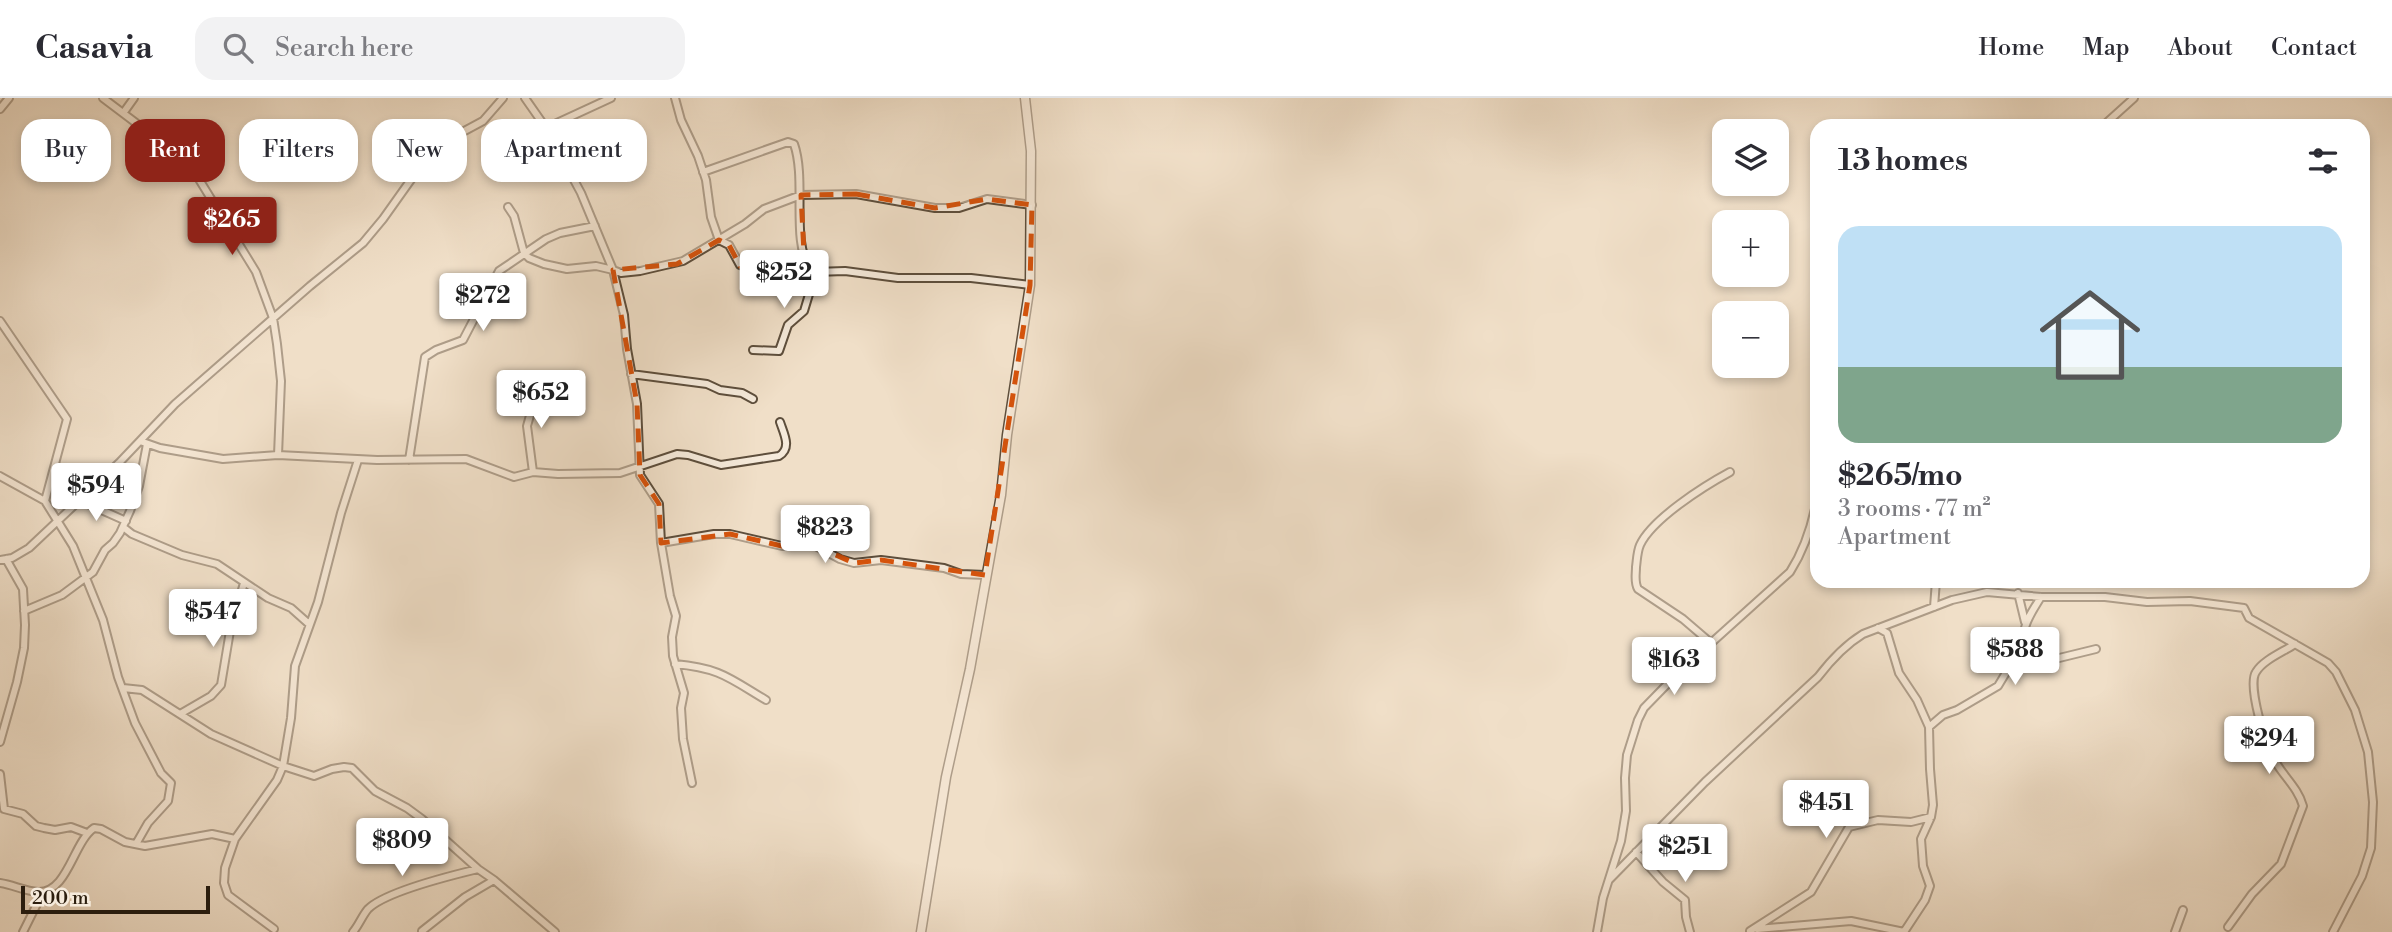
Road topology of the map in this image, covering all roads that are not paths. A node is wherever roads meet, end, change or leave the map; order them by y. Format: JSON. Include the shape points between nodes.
{"nodes":[{"id":1,"x":9,"y":98,"type":"edge"},
{"id":2,"x":103,"y":98,"type":"edge"},
{"id":3,"x":134,"y":98,"type":"edge"},
{"id":4,"x":503,"y":98,"type":"edge"},
{"id":5,"x":525,"y":98,"type":"edge"},
{"id":6,"x":611,"y":98,"type":"edge"},
{"id":7,"x":675,"y":98,"type":"edge"},
{"id":8,"x":1025,"y":98,"type":"edge"},
{"id":9,"x":2134,"y":98,"type":"edge"},
{"id":10,"x":0,"y":109,"type":"edge"},
{"id":11,"x":124,"y":112,"type":"junction"},
{"id":12,"x":540,"y":119,"type":"edge"},
{"id":13,"x":566,"y":119,"type":"edge"},
{"id":14,"x":2111,"y":119,"type":"edge"},
{"id":15,"x":703,"y":172,"type":"junction"},
{"id":16,"x":575,"y":182,"type":"edge"},
{"id":17,"x":801,"y":195,"type":"junction"},
{"id":18,"x":1032,"y":205,"type":"junction"},
{"id":19,"x":508,"y":207,"type":"dead end"},
{"id":20,"x":595,"y":226,"type":"junction"},
{"id":21,"x":719,"y":240,"type":"junction"},
{"id":22,"x":604,"y":252,"type":"junction"},
{"id":23,"x":524,"y":253,"type":"junction"},
{"id":24,"x":597,"y":266,"type":"junction"},
{"id":25,"x":613,"y":270,"type":"junction"},
{"id":26,"x":813,"y":271,"type":"junction"},
{"id":27,"x":1030,"y":285,"type":"junction"},
{"id":28,"x":273,"y":318,"type":"junction"},
{"id":29,"x":1,"y":323,"type":"edge"},
{"id":30,"x":753,"y":350,"type":"dead end"},
{"id":31,"x":631,"y":374,"type":"junction"},
{"id":32,"x":538,"y":387,"type":"dead end"},
{"id":33,"x":754,"y":399,"type":"dead end"},
{"id":34,"x":780,"y":422,"type":"dead end"},
{"id":35,"x":144,"y":443,"type":"junction"},
{"id":36,"x":278,"y":455,"type":"junction"},
{"id":37,"x":358,"y":460,"type":"junction"},
{"id":38,"x":409,"y":460,"type":"junction"},
{"id":39,"x":639,"y":467,"type":"junction"},
{"id":40,"x":533,"y":472,"type":"junction"},
{"id":41,"x":1730,"y":472,"type":"dead end"},
{"id":42,"x":0,"y":476,"type":"edge"},
{"id":43,"x":79,"y":500,"type":"junction"},
{"id":44,"x":45,"y":502,"type":"junction"},
{"id":45,"x":58,"y":522,"type":"junction"},
{"id":46,"x":124,"y":524,"type":"junction"},
{"id":47,"x":1810,"y":534,"type":"edge"},
{"id":48,"x":661,"y":542,"type":"junction"},
{"id":49,"x":3,"y":559,"type":"edge"},
{"id":50,"x":985,"y":575,"type":"junction"},
{"id":51,"x":85,"y":577,"type":"junction"},
{"id":52,"x":244,"y":583,"type":"junction"},
{"id":53,"x":1935,"y":588,"type":"edge"},
{"id":54,"x":2018,"y":593,"type":"junction"},
{"id":55,"x":2041,"y":597,"type":"junction"},
{"id":56,"x":1934,"y":607,"type":"junction"},
{"id":57,"x":24,"y":611,"type":"junction"},
{"id":58,"x":2025,"y":622,"type":"junction"},
{"id":59,"x":309,"y":624,"type":"junction"},
{"id":60,"x":1878,"y":628,"type":"junction"},
{"id":61,"x":1711,"y":643,"type":"junction"},
{"id":62,"x":2295,"y":643,"type":"junction"},
{"id":63,"x":2096,"y":649,"type":"dead end"},
{"id":64,"x":2029,"y":660,"type":"junction"},
{"id":65,"x":675,"y":664,"type":"junction"},
{"id":66,"x":123,"y":688,"type":"junction"},
{"id":67,"x":766,"y":700,"type":"dead end"},
{"id":68,"x":180,"y":714,"type":"junction"},
{"id":69,"x":1929,"y":727,"type":"junction"},
{"id":70,"x":0,"y":742,"type":"edge"},
{"id":71,"x":283,"y":766,"type":"junction"},
{"id":72,"x":0,"y":774,"type":"edge"},
{"id":73,"x":692,"y":783,"type":"dead end"},
{"id":74,"x":1931,"y":817,"type":"junction"},
{"id":75,"x":87,"y":833,"type":"junction"},
{"id":76,"x":235,"y":839,"type":"junction"},
{"id":77,"x":136,"y":844,"type":"junction"},
{"id":78,"x":1636,"y":852,"type":"junction"},
{"id":79,"x":478,"y":869,"type":"junction"},
{"id":80,"x":494,"y":880,"type":"junction"},
{"id":81,"x":1609,"y":880,"type":"junction"},
{"id":82,"x":0,"y":883,"type":"edge"},
{"id":83,"x":43,"y":892,"type":"junction"},
{"id":84,"x":2183,"y":910,"type":"dead end"},
{"id":85,"x":2228,"y":928,"type":"dead end"},
{"id":86,"x":274,"y":929,"type":"dead end"},
{"id":87,"x":422,"y":931,"type":"edge"},
{"id":88,"x":1749,"y":931,"type":"edge"},
{"id":89,"x":23,"y":932,"type":"edge"},
{"id":90,"x":353,"y":932,"type":"edge"},
{"id":91,"x":555,"y":932,"type":"edge"},
{"id":92,"x":921,"y":932,"type":"edge"},
{"id":93,"x":1597,"y":932,"type":"edge"},
{"id":94,"x":1690,"y":932,"type":"edge"},
{"id":95,"x":1904,"y":932,"type":"edge"},
{"id":96,"x":2175,"y":932,"type":"edge"},
{"id":97,"x":2333,"y":932,"type":"edge"}],
"edges":[{"from":1,"to":10,"type":"street"},
{"from":2,"to":11,"type":"street"},
{"from":3,"to":11,"type":"street"},
{"from":4,"to":28,"type":"street","via":[[483,121],[444,142],[363,243]]},
{"from":5,"to":12,"type":"street"},
{"from":6,"to":13,"type":"street"},
{"from":7,"to":15,"type":"street"},
{"from":8,"to":18,"type":"street"},
{"from":9,"to":14,"type":"street"},
{"from":11,"to":28,"type":"street","via":[[194,170],[256,272]]},
{"from":15,"to":17,"type":"street","via":[[791,142]]},
{"from":15,"to":21,"type":"street"},
{"from":16,"to":20,"type":"street"},
{"from":17,"to":18,"type":"street","via":[[856,194],[935,208],[959,208],[987,199]]},
{"from":17,"to":21,"type":"street","via":[[764,209]]},
{"from":17,"to":26,"type":"street","via":[[802,249],[805,263]]},
{"from":18,"to":27,"type":"street"},
{"from":19,"to":23,"type":"street"},
{"from":20,"to":22,"type":"street"},
{"from":20,"to":23,"type":"street","via":[[554,235]]},
{"from":21,"to":25,"type":"street","via":[[677,264],[621,273]]},
{"from":21,"to":26,"type":"street","via":[[729,245],[744,267],[784,273]]},
{"from":22,"to":24,"type":"street"},
{"from":22,"to":25,"type":"street"},
{"from":23,"to":24,"type":"street","via":[[540,263],[567,269]]},
{"from":23,"to":38,"type":"street","via":[[499,271],[463,340],[425,357]]},
{"from":24,"to":25,"type":"street"},
{"from":25,"to":31,"type":"street"},
{"from":26,"to":27,"type":"street"},
{"from":26,"to":30,"type":"street","via":[[804,310],[788,325],[779,351]]},
{"from":27,"to":50,"type":"street","via":[[1001,495]]},
{"from":28,"to":35,"type":"street","via":[[175,404]]},
{"from":28,"to":36,"type":"street","via":[[281,381]]},
{"from":29,"to":44,"type":"street","via":[[67,419]]},
{"from":31,"to":33,"type":"street","via":[[707,384]]},
{"from":31,"to":39,"type":"street","via":[[639,418]]},
{"from":32,"to":40,"type":"street","via":[[527,426]]},
{"from":34,"to":39,"type":"street","via":[[787,446],[779,456],[722,465],[677,454]]},
{"from":35,"to":36,"type":"street","via":[[212,458]]},
{"from":35,"to":43,"type":"street"},
{"from":35,"to":46,"type":"street","via":[[137,493]]},
{"from":36,"to":37,"type":"street"},
{"from":37,"to":38,"type":"street"},
{"from":37,"to":59,"type":"street"},
{"from":38,"to":40,"type":"street","via":[[466,459],[509,477]]},
{"from":39,"to":40,"type":"street","via":[[620,473]]},
{"from":39,"to":48,"type":"street","via":[[642,481],[659,504]]},
{"from":41,"to":61,"type":"street","via":[[1696,491],[1643,541],[1635,582],[1638,589]]},
{"from":42,"to":44,"type":"street"},
{"from":43,"to":45,"type":"street"},
{"from":43,"to":46,"type":"street"},
{"from":44,"to":45,"type":"street"},
{"from":45,"to":49,"type":"street","via":[[29,548]]},
{"from":45,"to":51,"type":"street"},
{"from":46,"to":51,"type":"street"},
{"from":46,"to":52,"type":"street","via":[[132,534],[217,564]]},
{"from":47,"to":61,"type":"street","via":[[1790,572]]},
{"from":48,"to":50,"type":"street","via":[[722,534],[782,546],[816,546],[854,563],[881,560]]},
{"from":48,"to":65,"type":"street","via":[[676,616],[672,637]]},
{"from":49,"to":57,"type":"street","via":[[23,589]]},
{"from":50,"to":92,"type":"street"},
{"from":51,"to":57,"type":"street","via":[[62,595]]},
{"from":51,"to":66,"type":"street"},
{"from":52,"to":59,"type":"street"},
{"from":52,"to":68,"type":"street","via":[[221,685]]},
{"from":53,"to":56,"type":"street"},
{"from":54,"to":55,"type":"street"},
{"from":54,"to":56,"type":"street","via":[[1969,594]]},
{"from":54,"to":58,"type":"street"},
{"from":55,"to":58,"type":"street"},
{"from":55,"to":62,"type":"street","via":[[2238,606],[2249,618]]},
{"from":56,"to":60,"type":"street"},
{"from":57,"to":70,"type":"street","via":[[24,648]]},
{"from":58,"to":64,"type":"street","via":[[2024,647]]},
{"from":59,"to":71,"type":"street","via":[[295,666]]},
{"from":60,"to":69,"type":"street","via":[[1888,633],[1899,673]]},
{"from":60,"to":78,"type":"street","via":[[1852,641],[1831,660]]},
{"from":61,"to":81,"type":"street","via":[[1644,708],[1638,720],[1627,755],[1621,841]]},
{"from":62,"to":85,"type":"street","via":[[2258,669],[2253,681],[2270,751],[2303,809],[2281,864]]},
{"from":62,"to":97,"type":"street","via":[[2336,672],[2355,710],[2370,764],[2374,822],[2370,854]]},
{"from":63,"to":64,"type":"street","via":[[2051,660]]},
{"from":64,"to":69,"type":"street","via":[[2013,661],[1998,686]]},
{"from":65,"to":67,"type":"street","via":[[709,668]]},
{"from":65,"to":73,"type":"street","via":[[684,693],[683,739]]},
{"from":66,"to":68,"type":"street","via":[[142,690]]},
{"from":66,"to":77,"type":"street","via":[[135,723],[172,788],[168,801]]},
{"from":68,"to":71,"type":"street","via":[[211,734]]},
{"from":69,"to":74,"type":"street"},
{"from":71,"to":76,"type":"street"},
{"from":71,"to":79,"type":"street","via":[[314,776],[352,768],[375,792],[422,819]]},
{"from":72,"to":75,"type":"street","via":[[4,809],[23,814],[36,826],[71,827]]},
{"from":74,"to":88,"type":"street","via":[[1849,827],[1811,892]]},
{"from":74,"to":95,"type":"street","via":[[1921,839],[1930,886]]},
{"from":75,"to":77,"type":"street","via":[[97,828]]},
{"from":75,"to":83,"type":"street","via":[[61,879]]},
{"from":76,"to":77,"type":"street","via":[[212,834],[158,845]]},
{"from":76,"to":86,"type":"street","via":[[225,868],[228,895]]},
{"from":78,"to":81,"type":"street"},
{"from":78,"to":94,"type":"street","via":[[1685,900]]},
{"from":79,"to":80,"type":"street"},
{"from":79,"to":90,"type":"street","via":[[378,902]]},
{"from":80,"to":87,"type":"street"},
{"from":80,"to":91,"type":"street"},
{"from":81,"to":93,"type":"street"},
{"from":82,"to":83,"type":"street"},
{"from":83,"to":89,"type":"street"},
{"from":84,"to":96,"type":"street"},
{"from":88,"to":95,"type":"street","via":[[1852,921]]}]}
